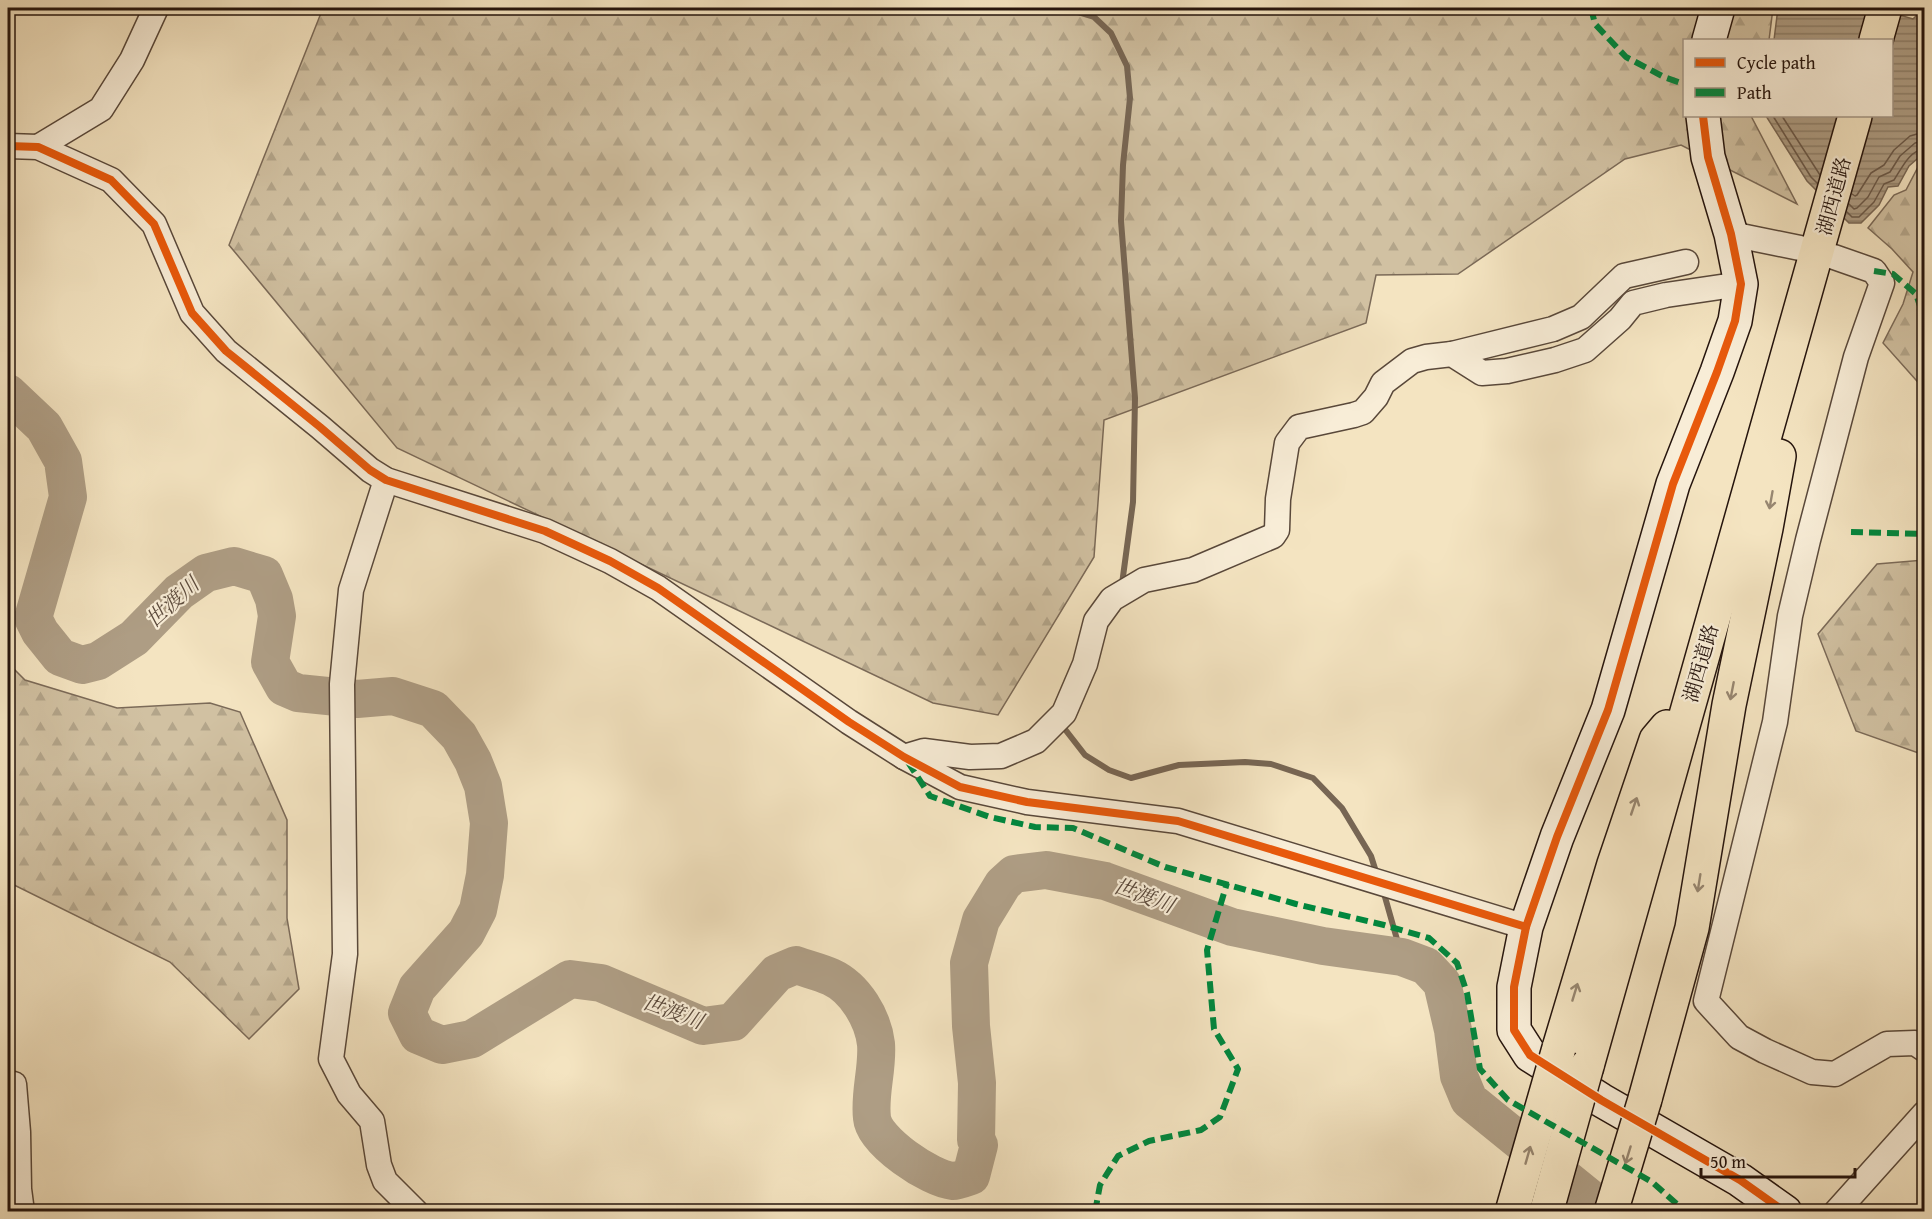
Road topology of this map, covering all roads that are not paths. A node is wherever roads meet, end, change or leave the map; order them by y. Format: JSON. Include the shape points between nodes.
{"nodes":[{"id":1,"x":156,"y":8,"type":"edge"},
{"id":2,"x":1718,"y":8,"type":"edge"},
{"id":3,"x":1885,"y":8,"type":"edge"},
{"id":4,"x":1709,"y":39,"type":"edge"},
{"id":5,"x":1876,"y":39,"type":"edge"},
{"id":6,"x":1703,"y":117,"type":"edge"},
{"id":7,"x":1855,"y":117,"type":"edge"},
{"id":8,"x":8,"y":146,"type":"edge"},
{"id":9,"x":38,"y":147,"type":"junction"},
{"id":10,"x":1731,"y":234,"type":"junction"},
{"id":11,"x":1816,"y":257,"type":"junction"},
{"id":12,"x":1686,"y":262,"type":"dead end"},
{"id":13,"x":1741,"y":284,"type":"junction"},
{"id":14,"x":1452,"y":354,"type":"junction"},
{"id":15,"x":387,"y":480,"type":"junction"},
{"id":16,"x":1690,"y":700,"type":"junction"},
{"id":17,"x":904,"y":757,"type":"junction"},
{"id":18,"x":1526,"y":927,"type":"junction"},
{"id":19,"x":1924,"y":1048,"type":"edge"},
{"id":20,"x":8,"y":1083,"type":"edge"},
{"id":21,"x":1924,"y":1114,"type":"edge"},
{"id":22,"x":1547,"y":1209,"type":"edge"},
{"id":23,"x":22,"y":1212,"type":"edge"},
{"id":24,"x":416,"y":1212,"type":"edge"},
{"id":25,"x":1512,"y":1212,"type":"edge"},
{"id":26,"x":1611,"y":1212,"type":"edge"},
{"id":27,"x":1785,"y":1212,"type":"edge"},
{"id":28,"x":1836,"y":1212,"type":"edge"}],
"edges":[{"from":1,"to":9,"type":"street","via":[[132,60],[101,109]]},
{"from":2,"to":4,"type":"street"},
{"from":3,"to":5,"type":"highway"},
{"from":6,"to":10,"type":"street","via":[[1708,157]]},
{"from":7,"to":11,"type":"highway","name":"湖西道路"},
{"from":8,"to":9,"type":"street"},
{"from":9,"to":15,"type":"street","via":[[111,180],[154,224],[192,313],[226,351]]},
{"from":10,"to":11,"type":"street"},
{"from":10,"to":13,"type":"street"},
{"from":11,"to":16,"type":"highway","name":"湖西道路"},
{"from":11,"to":19,"type":"street","via":[[1874,271],[1882,283],[1856,357],[1808,540],[1790,616],[1775,722],[1706,1001],[1739,1036],[1812,1072],[1835,1074],[1887,1044],[1915,1043]]},
{"from":11,"to":26,"type":"highway","one_way":true,"bridge":true,"via":[[1729,705],[1692,928]]},
{"from":12,"to":14,"type":"street","via":[[1624,276],[1581,317],[1553,329]]},
{"from":13,"to":14,"type":"street","via":[[1633,303],[1586,350],[1555,360],[1482,374]]},
{"from":13,"to":18,"type":"street","via":[[1735,321],[1674,484],[1608,710]]},
{"from":14,"to":17,"type":"street","via":[[1426,357],[1399,369],[1383,383],[1363,412],[1299,427],[1287,443],[1273,537],[1193,570],[1144,580],[1112,599],[1096,621],[1085,664],[1064,713],[1036,741],[1000,756],[924,751]]},
{"from":15,"to":17,"type":"street","via":[[545,531],[610,561],[658,588]]},
{"from":15,"to":24,"type":"street","via":[[351,590],[343,672],[345,954],[332,1059],[349,1094],[372,1121],[378,1165],[386,1181]]},
{"from":16,"to":22,"type":"highway","name":"湖西道路","bridge":true},
{"from":25,"to":16,"type":"highway","one_way":true,"bridge":true,"via":[[1614,864],[1656,740]]},
{"from":17,"to":18,"type":"street","via":[[960,787],[1027,802],[1178,821]]},
{"from":18,"to":27,"type":"street","via":[[1514,987],[1514,1030],[1530,1055],[1740,1180]]},
{"from":20,"to":23,"type":"street","via":[[14,1084]]},
{"from":21,"to":28,"type":"street"}]}
